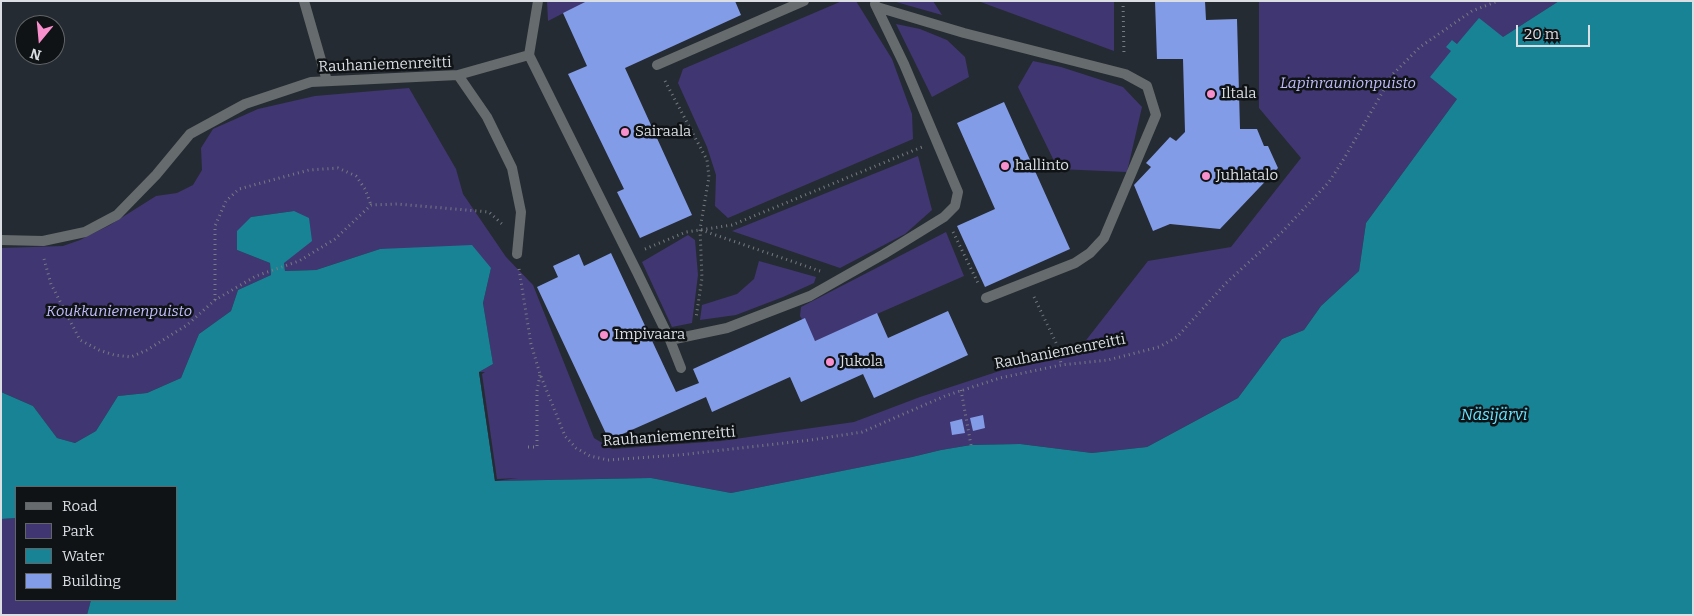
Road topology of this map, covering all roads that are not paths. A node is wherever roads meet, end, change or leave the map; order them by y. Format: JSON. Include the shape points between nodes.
{"nodes":[{"id":1,"x":538,"y":1,"type":"edge"},
{"id":2,"x":804,"y":1,"type":"edge"},
{"id":3,"x":306,"y":2,"type":"edge"},
{"id":4,"x":875,"y":4,"type":"edge"},
{"id":5,"x":529,"y":54,"type":"junction"},
{"id":6,"x":657,"y":64,"type":"road end"},
{"id":7,"x":458,"y":75,"type":"junction"},
{"id":8,"x":327,"y":82,"type":"junction"},
{"id":9,"x":1,"y":240,"type":"edge"},
{"id":10,"x":517,"y":254,"type":"road end"},
{"id":11,"x":986,"y":298,"type":"road end"},
{"id":12,"x":670,"y":340,"type":"junction"},
{"id":13,"x":681,"y":368,"type":"dead end"}],
"edges":[{"from":1,"to":5,"type":"street"},
{"from":2,"to":6,"type":"street"},
{"from":3,"to":8,"type":"street"},
{"from":4,"to":11,"type":"street","via":[[964,33],[1125,74],[1147,86],[1156,115],[1104,238],[1075,263]]},
{"from":4,"to":12,"type":"street","via":[[958,192],[955,206],[946,216],[810,296],[727,328]]},
{"from":5,"to":7,"type":"street"},
{"from":5,"to":12,"type":"street"},
{"from":7,"to":8,"type":"street","name":"Rauhaniemenreitti"},
{"from":7,"to":10,"type":"street","name":"Rauhaniemenreitti","via":[[487,117],[512,168],[521,212]]},
{"from":8,"to":9,"type":"street","name":"Rauhaniemenreitti","via":[[311,82],[245,104],[190,134],[117,215],[85,232],[42,241]]},
{"from":12,"to":13,"type":"street"}]}
